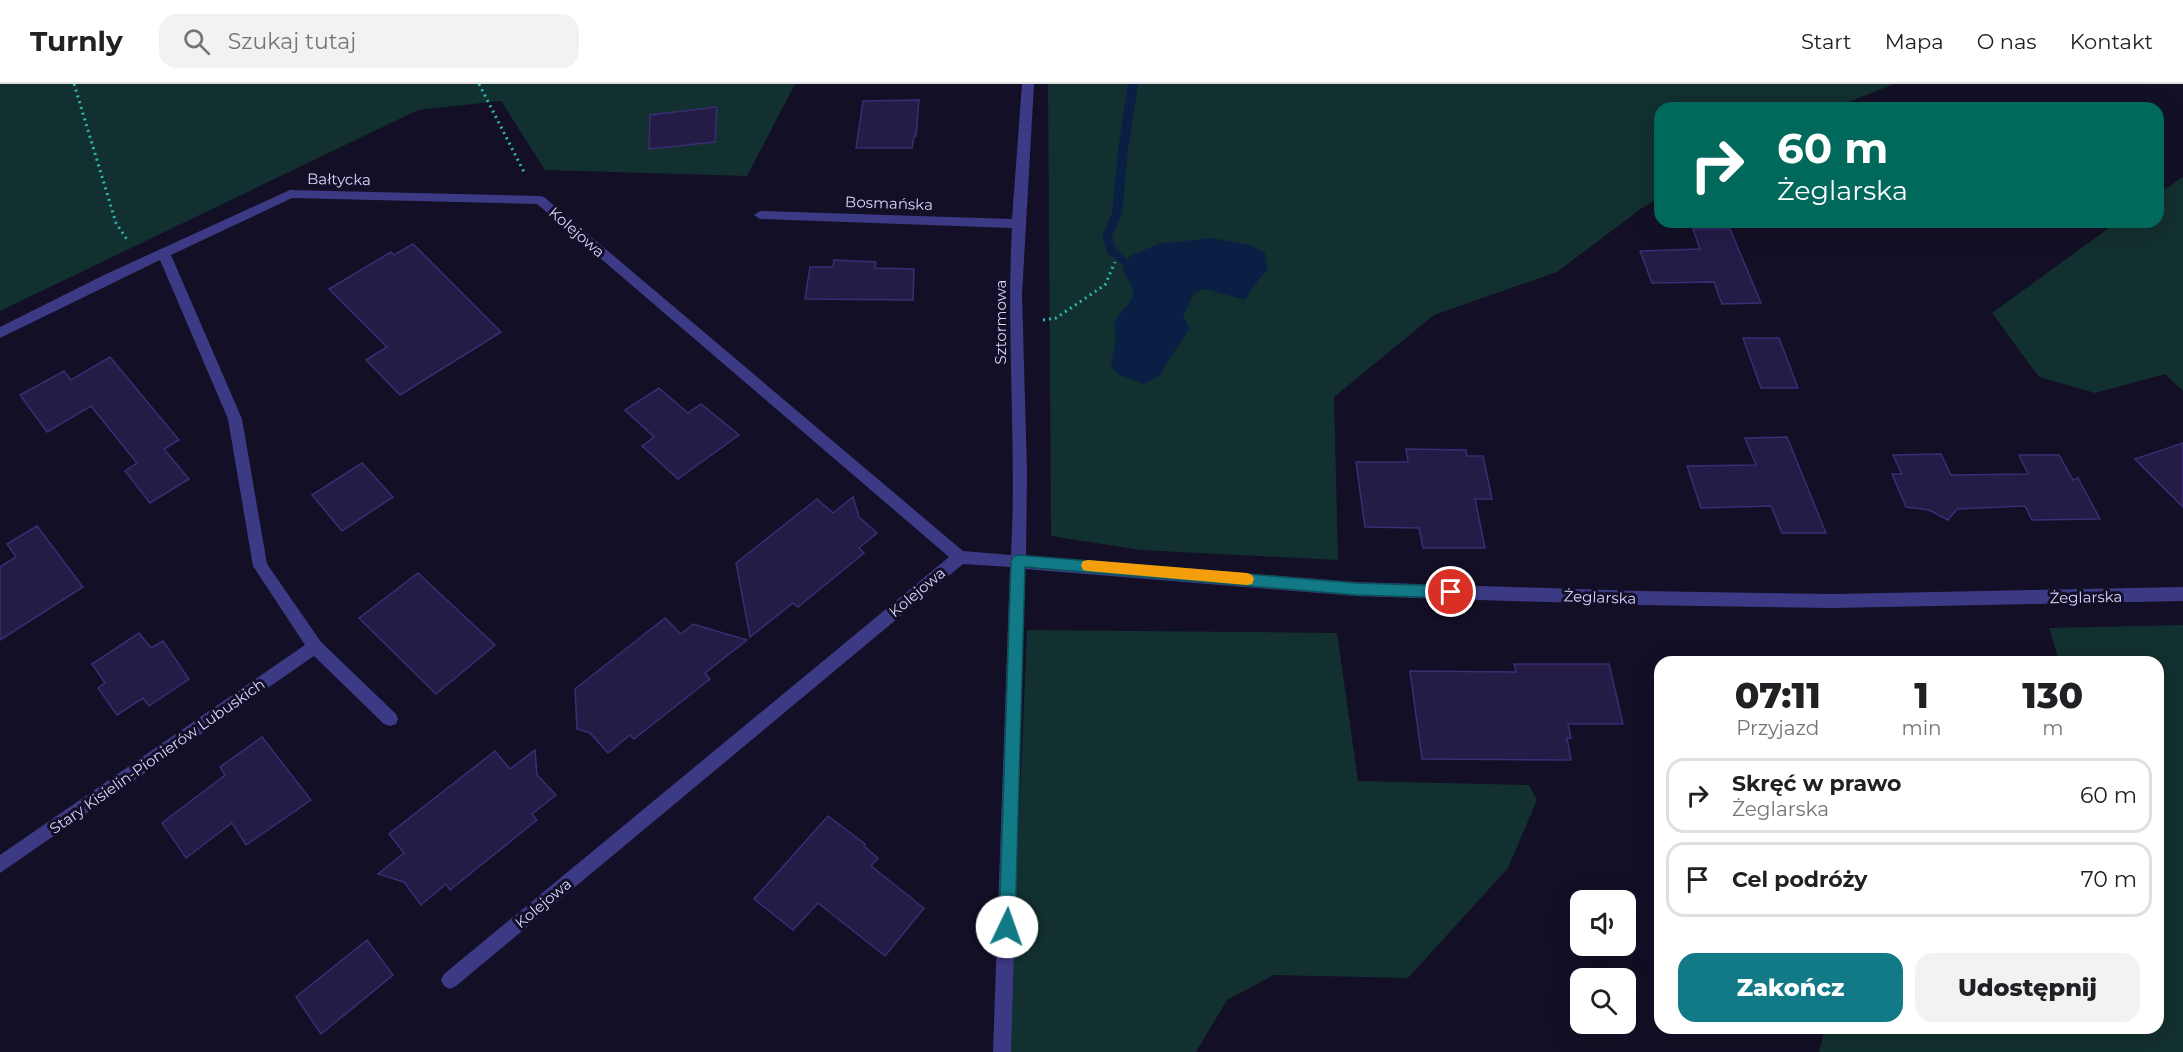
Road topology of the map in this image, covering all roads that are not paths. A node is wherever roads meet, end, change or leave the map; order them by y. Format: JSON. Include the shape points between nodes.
{"nodes":[{"id":1,"x":1029,"y":84,"type":"edge"},
{"id":2,"x":540,"y":201,"type":"joint"},
{"id":3,"x":760,"y":215,"type":"dead end"},
{"id":4,"x":1016,"y":224,"type":"junction"},
{"id":5,"x":164,"y":254,"type":"junction"},
{"id":6,"x":0,"y":333,"type":"edge"},
{"id":7,"x":960,"y":556,"type":"junction"},
{"id":8,"x":1018,"y":561,"type":"junction"},
{"id":9,"x":2183,"y":594,"type":"edge"},
{"id":10,"x":315,"y":647,"type":"junction"},
{"id":11,"x":390,"y":719,"type":"dead end"},
{"id":12,"x":0,"y":865,"type":"edge"},
{"id":13,"x":450,"y":980,"type":"dead end"},
{"id":14,"x":1002,"y":1052,"type":"edge"}],
"edges":[{"from":1,"to":4,"type":"street","name":"Sztormowa"},
{"from":2,"to":5,"type":"street","name":"Bałtycka","via":[[290,194]]},
{"from":2,"to":7,"type":"street","name":"Kolejowa"},
{"from":3,"to":4,"type":"street","name":"Bosmańska"},
{"from":4,"to":8,"type":"street","name":"Sztormowa","via":[[1022,517]]},
{"from":5,"to":6,"type":"street","name":"Bałtycka"},
{"from":5,"to":10,"type":"street","via":[[235,419],[260,566]]},
{"from":7,"to":8,"type":"street","name":"Żeglarska"},
{"from":7,"to":13,"type":"street","name":"Kolejowa"},
{"from":8,"to":9,"type":"street","name":"Żeglarska","via":[[1356,589],[1628,598],[1834,601]]},
{"from":8,"to":14,"type":"street"},
{"from":10,"to":11,"type":"street"},
{"from":10,"to":12,"type":"street","name":"Stary Kisielin-Pionierów Lubuskich"}]}
